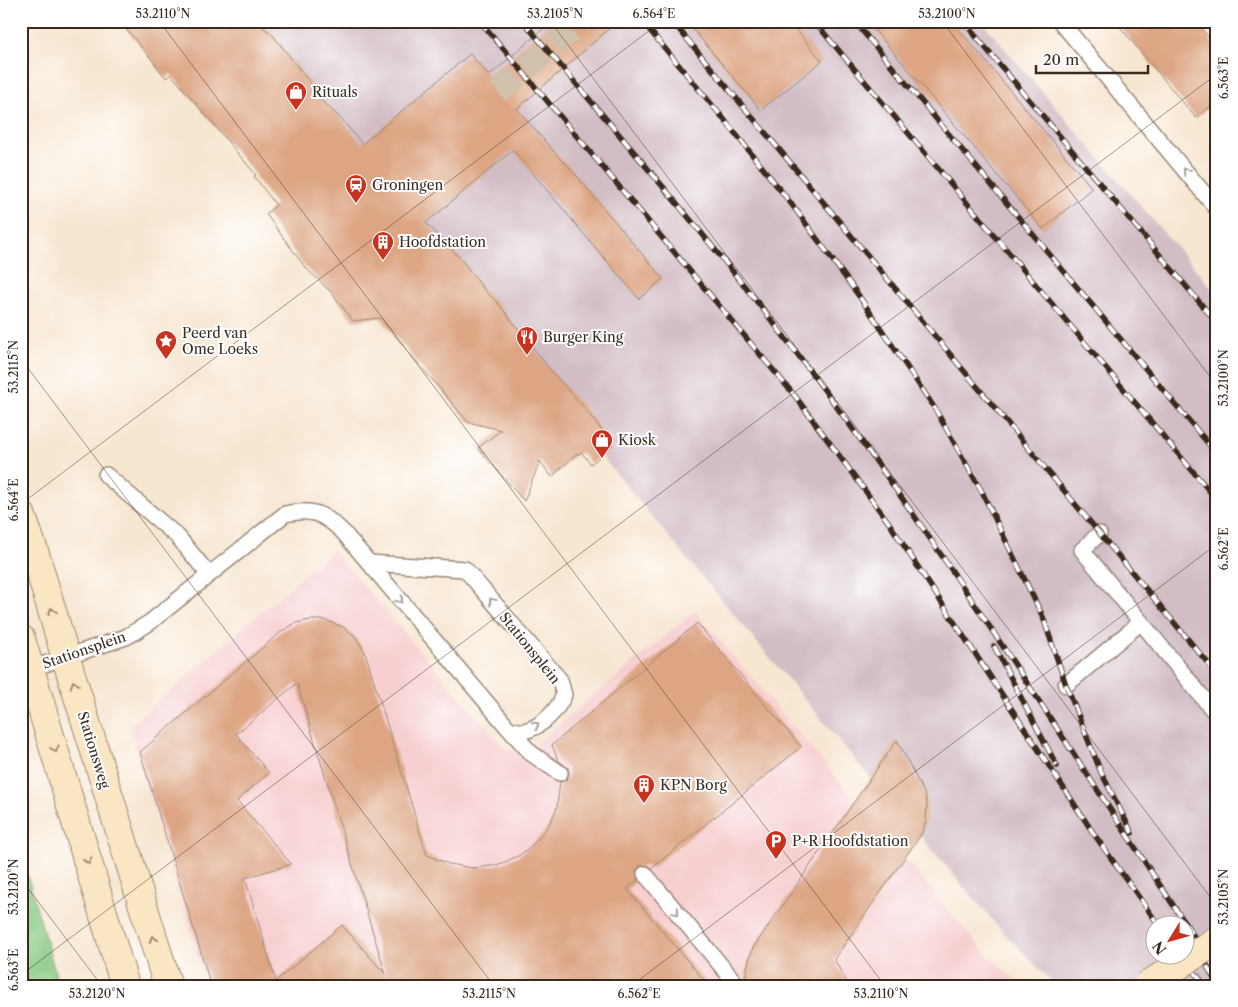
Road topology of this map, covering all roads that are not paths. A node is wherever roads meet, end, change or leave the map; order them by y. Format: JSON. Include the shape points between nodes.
{"nodes":[{"id":1,"x":1060,"y":21,"type":"edge"},
{"id":2,"x":1217,"y":209,"type":"edge"},
{"id":3,"x":106,"y":475,"type":"dead end"},
{"id":4,"x":21,"y":514,"type":"edge"},
{"id":5,"x":1099,"y":534,"type":"dead end"},
{"id":6,"x":369,"y":562,"type":"junction"},
{"id":7,"x":209,"y":575,"type":"junction"},
{"id":8,"x":1141,"y":622,"type":"junction"},
{"id":9,"x":21,"y":639,"type":"edge"},
{"id":10,"x":66,"y":658,"type":"junction"},
{"id":11,"x":30,"y":669,"type":"junction"},
{"id":12,"x":1066,"y":685,"type":"dead end"},
{"id":13,"x":1217,"y":715,"type":"edge"},
{"id":14,"x":509,"y":729,"type":"junction"},
{"id":15,"x":560,"y":773,"type":"dead end"},
{"id":16,"x":645,"y":874,"type":"dead end"},
{"id":17,"x":1217,"y":940,"type":"edge"},
{"id":18,"x":125,"y":986,"type":"edge"},
{"id":19,"x":168,"y":986,"type":"edge"},
{"id":20,"x":738,"y":986,"type":"edge"},
{"id":21,"x":1147,"y":986,"type":"edge"}],
"edges":[{"from":2,"to":1,"type":"lane","one_way":true},
{"from":3,"to":7,"type":"lane","via":[[178,537]]},
{"from":10,"to":4,"type":"main road","name":"Stationsweg","one_way":true},
{"from":5,"to":8,"type":"lane","via":[[1082,550]]},
{"from":6,"to":7,"type":"lane","name":"Stationsplein","via":[[329,518],[316,512],[300,511],[285,514]]},
{"from":6,"to":14,"type":"lane","name":"Stationsplein","one_way":true},
{"from":14,"to":6,"type":"lane","name":"Stationsplein","one_way":true,"via":[[523,731],[537,726],[558,708],[564,696],[560,680],[465,569]]},
{"from":7,"to":10,"type":"lane","name":"Stationsplein","via":[[126,637]]},
{"from":8,"to":12,"type":"lane"},
{"from":8,"to":13,"type":"lane"},
{"from":9,"to":11,"type":"main road"},
{"from":10,"to":11,"type":"lane","name":"Stationsplein"},
{"from":19,"to":10,"type":"main road","name":"Stationsweg","one_way":true},
{"from":11,"to":18,"type":"main road","one_way":true},
{"from":14,"to":15,"type":"lane","via":[[532,754]]},
{"from":16,"to":20,"type":"lane","one_way":true},
{"from":17,"to":21,"type":"main road","bridge":true}]}
